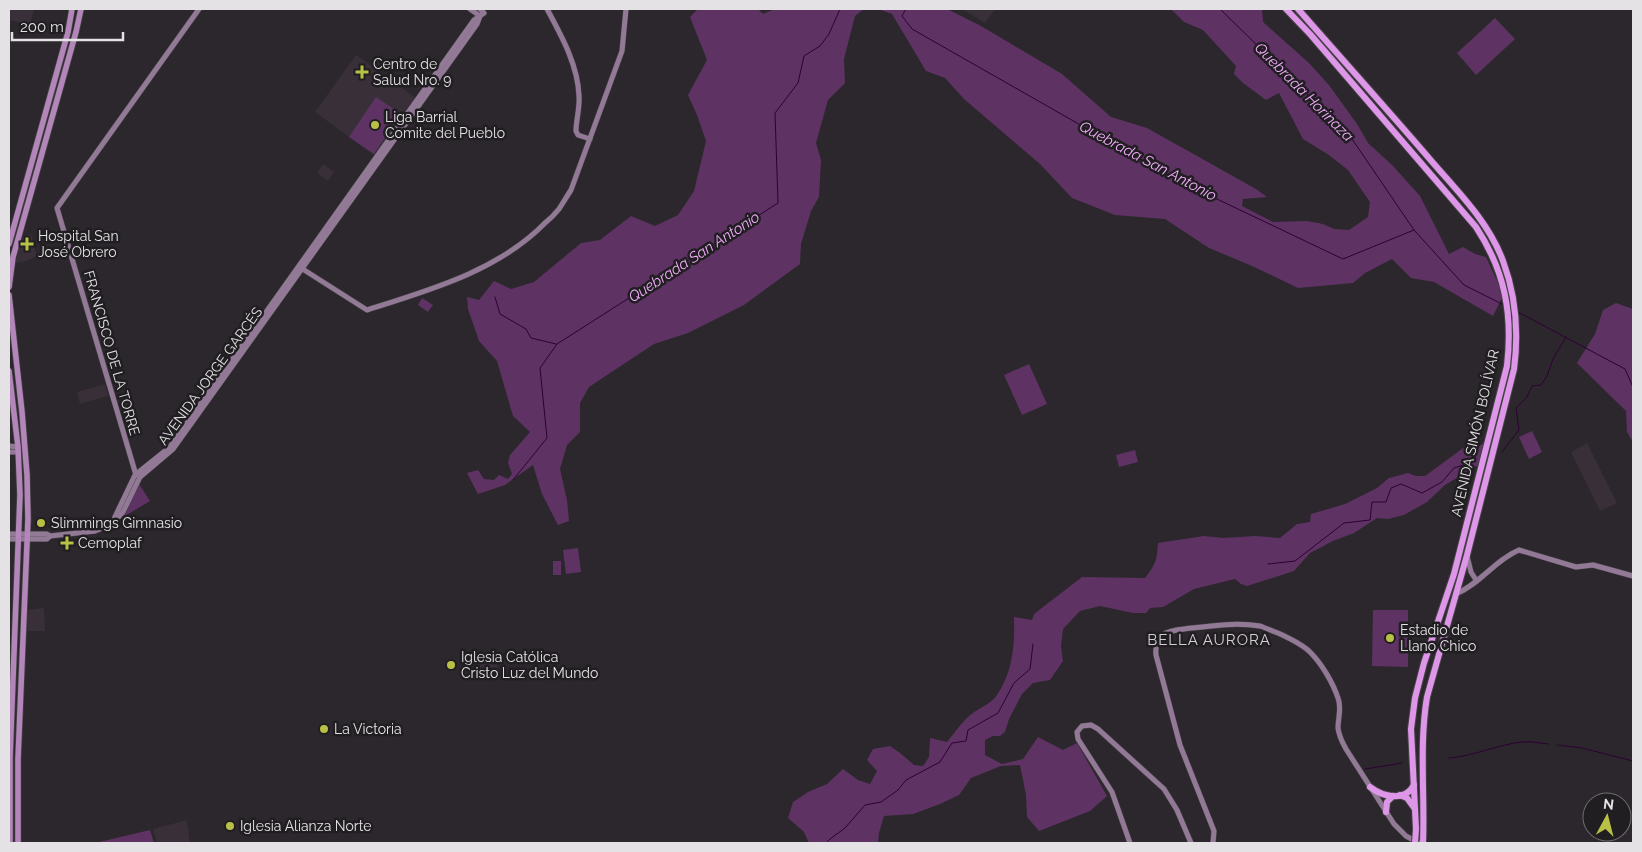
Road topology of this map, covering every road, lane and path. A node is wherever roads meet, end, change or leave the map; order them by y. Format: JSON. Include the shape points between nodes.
{"nodes":[{"id":1,"x":72,"y":9,"type":"edge"},
{"id":2,"x":81,"y":9,"type":"edge"},
{"id":3,"x":200,"y":9,"type":"edge"},
{"id":4,"x":470,"y":9,"type":"edge"},
{"id":5,"x":547,"y":9,"type":"edge"},
{"id":6,"x":626,"y":9,"type":"edge"},
{"id":7,"x":1286,"y":9,"type":"edge"},
{"id":8,"x":1298,"y":9,"type":"edge"},
{"id":9,"x":481,"y":13,"type":"edge"},
{"id":10,"x":590,"y":139,"type":"junction"},
{"id":11,"x":9,"y":244,"type":"edge"},
{"id":12,"x":300,"y":268,"type":"junction"},
{"id":13,"x":9,"y":287,"type":"edge"},
{"id":14,"x":9,"y":295,"type":"edge"},
{"id":15,"x":9,"y":371,"type":"edge"},
{"id":16,"x":14,"y":412,"type":"junction"},
{"id":17,"x":22,"y":412,"type":"junction"},
{"id":18,"x":9,"y":446,"type":"edge"},
{"id":19,"x":18,"y":449,"type":"junction"},
{"id":20,"x":9,"y":452,"type":"edge"},
{"id":21,"x":135,"y":474,"type":"junction"},
{"id":22,"x":137,"y":481,"type":"junction"},
{"id":23,"x":112,"y":524,"type":"junction"},
{"id":24,"x":9,"y":534,"type":"edge"},
{"id":25,"x":20,"y":536,"type":"junction"},
{"id":26,"x":27,"y":536,"type":"junction"},
{"id":27,"x":9,"y":539,"type":"edge"},
{"id":28,"x":1467,"y":555,"type":"junction"},
{"id":29,"x":1633,"y":576,"type":"edge"},
{"id":30,"x":1476,"y":580,"type":"junction"},
{"id":31,"x":1456,"y":594,"type":"junction"},
{"id":32,"x":1415,"y":784,"type":"junction"},
{"id":33,"x":1370,"y":787,"type":"junction"},
{"id":34,"x":1396,"y":796,"type":"junction"},
{"id":35,"x":1416,"y":811,"type":"junction"},
{"id":36,"x":1386,"y":812,"type":"junction"},
{"id":37,"x":10,"y":843,"type":"edge"},
{"id":38,"x":18,"y":843,"type":"edge"},
{"id":39,"x":1130,"y":843,"type":"edge"},
{"id":40,"x":1191,"y":843,"type":"edge"},
{"id":41,"x":1214,"y":843,"type":"edge"},
{"id":42,"x":1417,"y":843,"type":"edge"},
{"id":43,"x":1423,"y":843,"type":"edge"}],
"edges":[{"from":1,"to":11,"type":"main road"},
{"from":2,"to":13,"type":"main road","via":[[13,258]]},
{"from":3,"to":21,"type":"street","name":"FRANCISCO DE LA TORRE","via":[[57,208]]},
{"from":4,"to":9,"type":"street"},
{"from":5,"to":10,"type":"street","via":[[558,28],[576,76],[580,96],[576,131]]},
{"from":6,"to":10,"type":"street","via":[[622,51]]},
{"from":7,"to":32,"type":"highway","name":"AVENIDA SIMÓN BOLÍVAR","via":[[1476,227],[1498,266],[1507,309],[1509,344],[1500,396],[1454,574],[1415,698],[1412,729]]},
{"from":8,"to":28,"type":"highway","name":"AVENIDA SIMÓN BOLÍVAR","via":[[1482,222],[1503,260],[1516,310],[1514,369]]},
{"from":9,"to":12,"type":"street","name":"AVENIDA JORGE GARCÉS"},
{"from":10,"to":12,"type":"street","via":[[571,190],[537,232],[520,246],[454,281],[367,310]]},
{"from":12,"to":21,"type":"street","name":"AVENIDA JORGE GARCÉS","via":[[170,447]]},
{"from":12,"to":22,"type":"street","name":"AVENIDA JORGE GARCÉS","via":[[173,450]]},
{"from":14,"to":17,"type":"main road"},
{"from":15,"to":16,"type":"main road"},
{"from":16,"to":17,"type":"main road"},
{"from":16,"to":19,"type":"main road"},
{"from":17,"to":26,"type":"main road"},
{"from":18,"to":19,"type":"street"},
{"from":19,"to":20,"type":"street"},
{"from":19,"to":25,"type":"main road"},
{"from":21,"to":22,"type":"street","name":"FRANCISCO DE LA TORRE"},
{"from":21,"to":23,"type":"street","name":"AVENIDA JORGE GARCÉS"},
{"from":22,"to":23,"type":"street","name":"AVENIDA JORGE GARCÉS","via":[[123,512]]},
{"from":23,"to":26,"type":"street","via":[[94,531],[50,536],[48,539]]},
{"from":24,"to":25,"type":"street"},
{"from":25,"to":26,"type":"street"},
{"from":25,"to":27,"type":"street"},
{"from":25,"to":37,"type":"main road","via":[[10,758]]},
{"from":26,"to":38,"type":"main road"},
{"from":28,"to":30,"type":"street"},
{"from":28,"to":31,"type":"highway","name":"AVENIDA SIMÓN BOLÍVAR"},
{"from":29,"to":30,"type":"street","via":[[1594,564],[1576,567],[1519,550],[1502,558]]},
{"from":30,"to":31,"type":"street"},
{"from":31,"to":43,"type":"highway","name":"AVENIDA SIMÓN BOLÍVAR","via":[[1424,718]]},
{"from":32,"to":34,"type":"highway","via":[[1409,792]]},
{"from":32,"to":35,"type":"highway","name":"AVENIDA SIMÓN BOLÍVAR"},
{"from":33,"to":34,"type":"highway","via":[[1381,794]]},
{"from":33,"to":36,"type":"street"},
{"from":33,"to":41,"type":"street","via":[[1340,738],[1338,697],[1324,670],[1308,650],[1261,627],[1240,624],[1169,630],[1157,641],[1156,655],[1180,745],[1214,831]]},
{"from":34,"to":35,"type":"highway","via":[[1407,798]]},
{"from":34,"to":36,"type":"highway","via":[[1387,802]]},
{"from":35,"to":42,"type":"highway","name":"AVENIDA SIMÓN BOLÍVAR","bridge":true},
{"from":36,"to":42,"type":"street","via":[[1399,830]]},
{"from":39,"to":40,"type":"street","via":[[1112,792],[1078,739],[1077,732],[1082,726],[1098,729],[1164,789]]}]}
